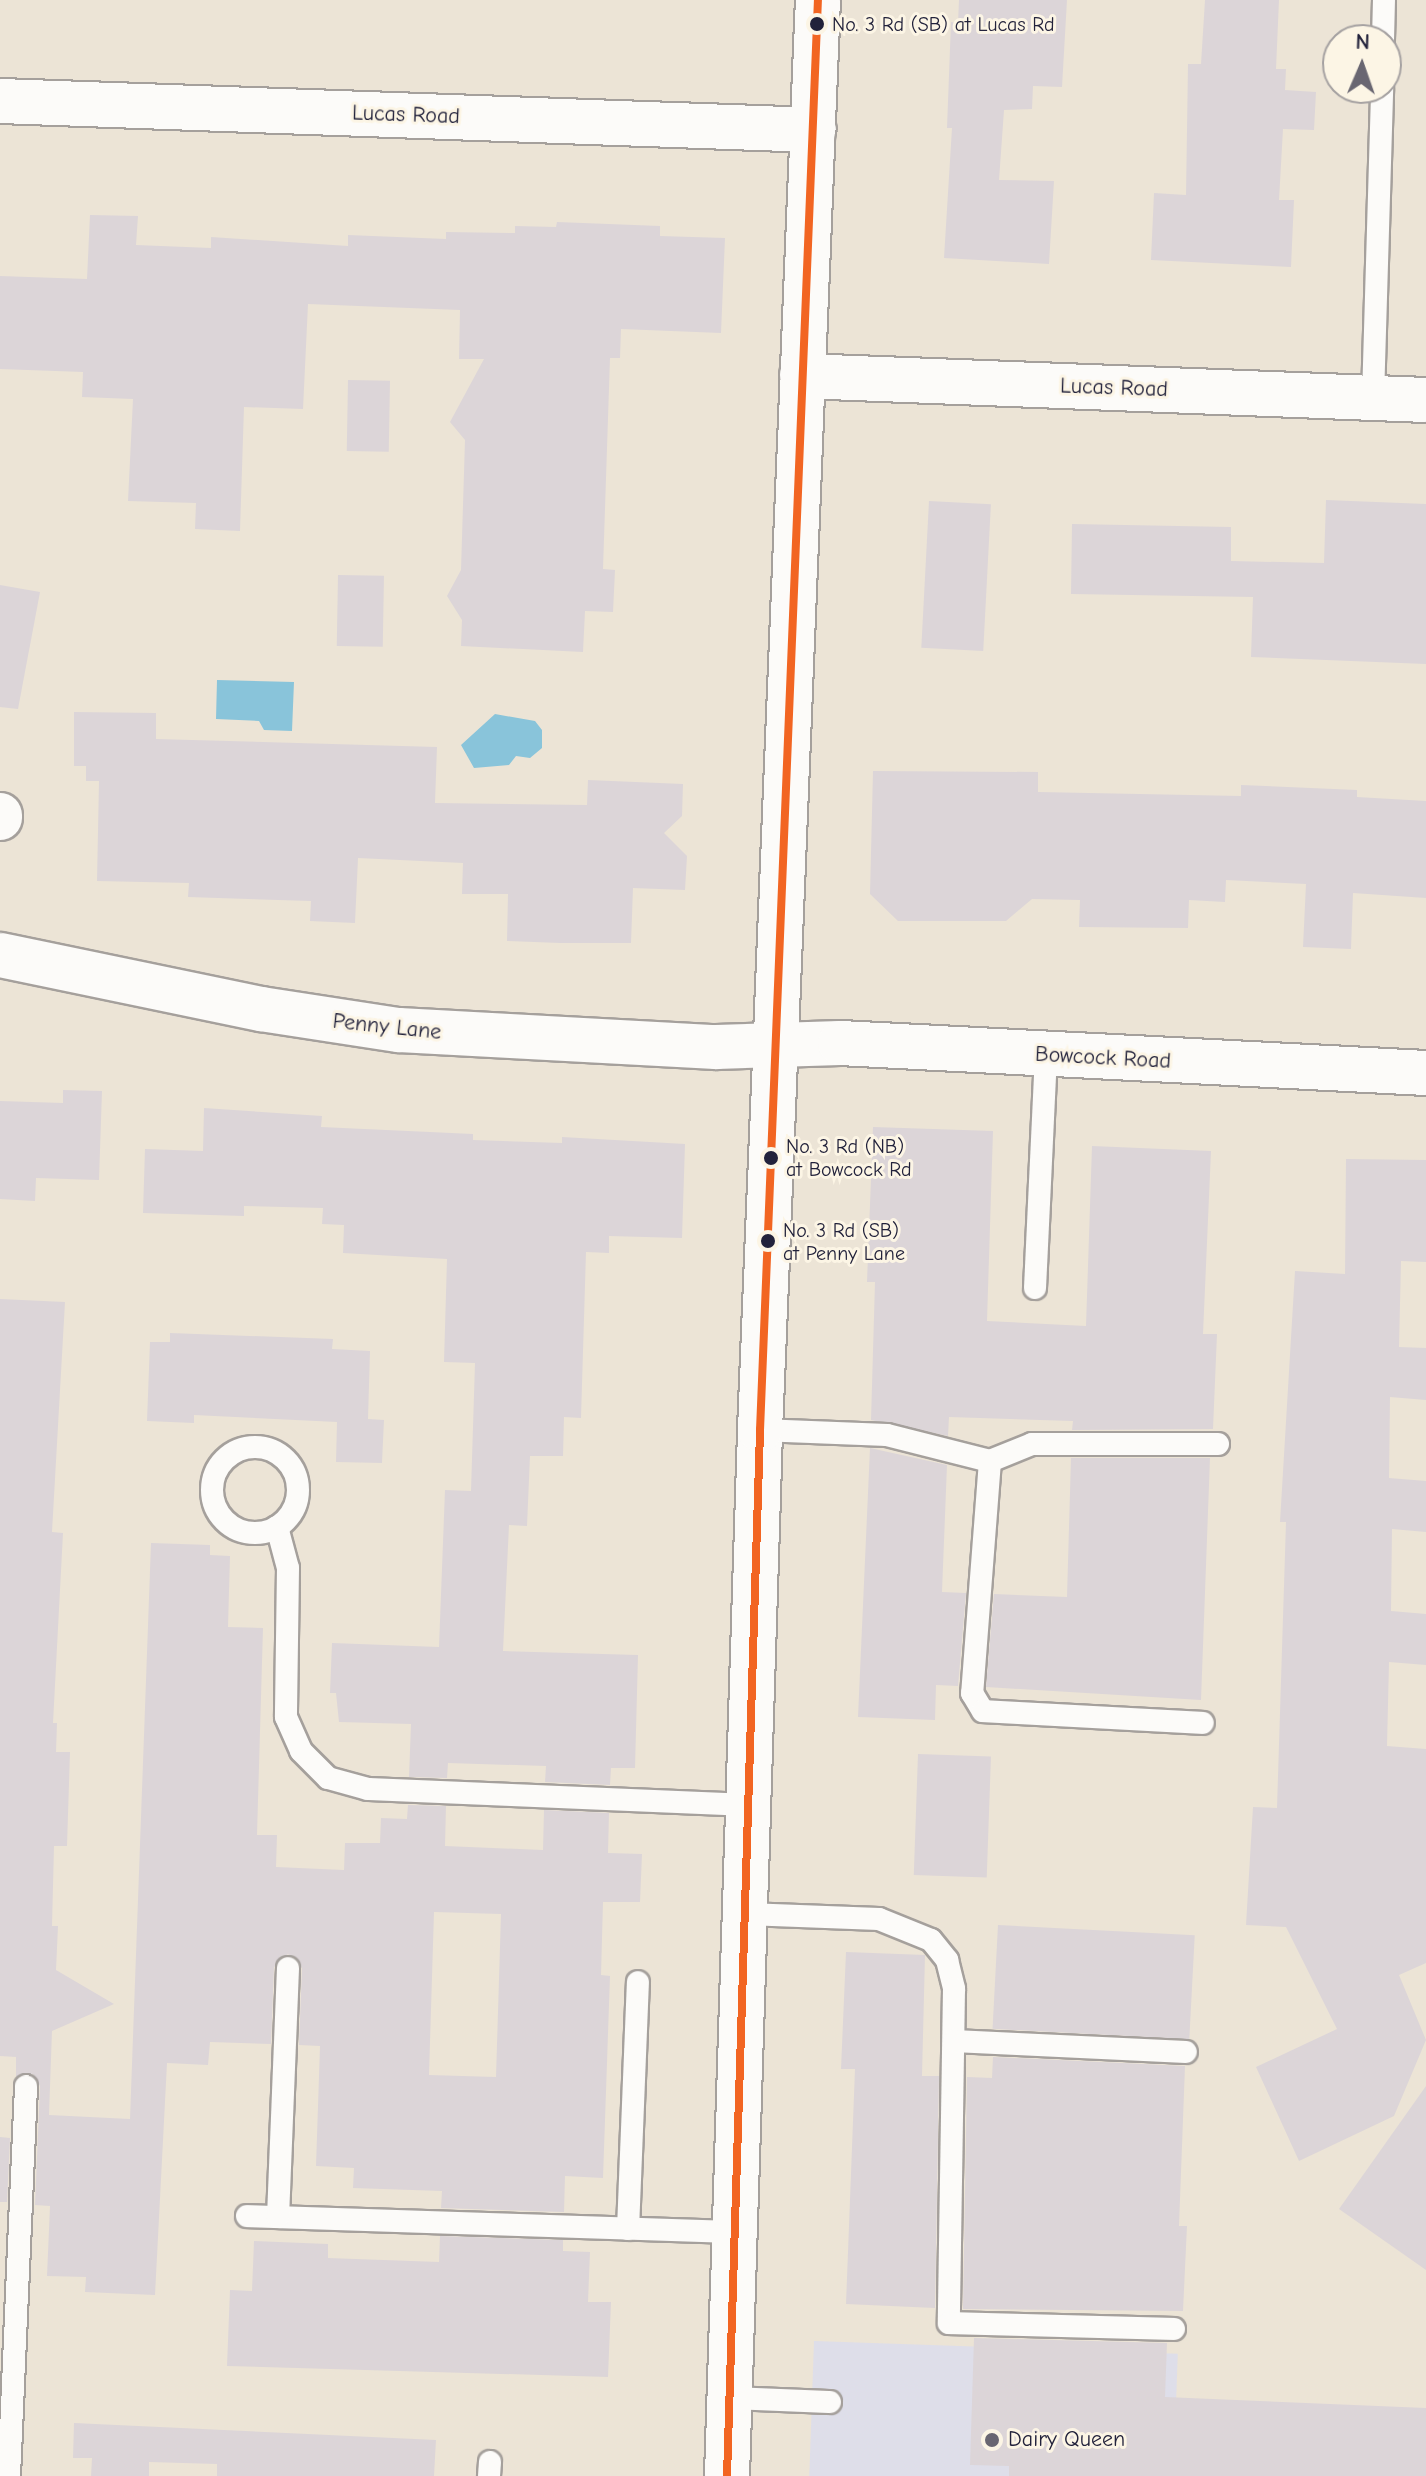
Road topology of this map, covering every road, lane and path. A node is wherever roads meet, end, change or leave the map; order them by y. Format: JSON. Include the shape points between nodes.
{"nodes":[{"id":1,"x":818,"y":0,"type":"edge"},
{"id":2,"x":1384,"y":0,"type":"edge"},
{"id":3,"x":1383,"y":24,"type":"edge"},
{"id":4,"x":0,"y":101,"type":"edge"},
{"id":5,"x":1382,"y":104,"type":"edge"},
{"id":6,"x":813,"y":130,"type":"junction"},
{"id":7,"x":802,"y":376,"type":"junction"},
{"id":8,"x":1373,"y":398,"type":"junction"},
{"id":9,"x":1426,"y":400,"type":"edge"},
{"id":10,"x":0,"y":955,"type":"edge"},
{"id":11,"x":779,"y":1041,"type":"junction"},
{"id":12,"x":1046,"y":1056,"type":"junction"},
{"id":13,"x":1426,"y":1073,"type":"edge"},
{"id":14,"x":1035,"y":1288,"type":"dead end"},
{"id":15,"x":760,"y":1430,"type":"junction"},
{"id":16,"x":1218,"y":1444,"type":"dead end"},
{"id":17,"x":990,"y":1461,"type":"junction"},
{"id":18,"x":277,"y":1527,"type":"dead end"},
{"id":19,"x":1203,"y":1723,"type":"dead end"},
{"id":20,"x":750,"y":1805,"type":"junction"},
{"id":21,"x":746,"y":1914,"type":"junction"},
{"id":22,"x":288,"y":1968,"type":"dead end"},
{"id":23,"x":638,"y":1982,"type":"dead end"},
{"id":24,"x":954,"y":2041,"type":"junction"},
{"id":25,"x":1186,"y":2052,"type":"dead end"},
{"id":26,"x":26,"y":2086,"type":"dead end"},
{"id":27,"x":247,"y":2216,"type":"dead end"},
{"id":28,"x":278,"y":2217,"type":"junction"},
{"id":29,"x":628,"y":2229,"type":"junction"},
{"id":30,"x":737,"y":2232,"type":"junction"},
{"id":31,"x":10,"y":2245,"type":"edge"},
{"id":32,"x":1174,"y":2329,"type":"dead end"},
{"id":33,"x":730,"y":2398,"type":"junction"},
{"id":34,"x":830,"y":2402,"type":"dead end"},
{"id":35,"x":9,"y":2476,"type":"edge"},
{"id":36,"x":727,"y":2476,"type":"edge"}],
"edges":[{"from":1,"to":6,"type":"street"},
{"from":2,"to":3,"type":"lane"},
{"from":4,"to":6,"type":"street","name":"Lucas Road"},
{"from":5,"to":8,"type":"lane"},
{"from":6,"to":7,"type":"street"},
{"from":7,"to":8,"type":"street","name":"Lucas Road"},
{"from":7,"to":11,"type":"street"},
{"from":8,"to":9,"type":"street","name":"Lucas Road"},
{"from":10,"to":11,"type":"street","name":"Penny Lane","via":[[261,1009],[399,1030],[716,1047]]},
{"from":11,"to":12,"type":"street","name":"Bowcock Road"},
{"from":11,"to":15,"type":"street"},
{"from":12,"to":13,"type":"street","name":"Bowcock Road"},
{"from":12,"to":14,"type":"lane"},
{"from":15,"to":17,"type":"lane","via":[[887,1435]]},
{"from":15,"to":20,"type":"street"},
{"from":16,"to":17,"type":"lane","via":[[1032,1444]]},
{"from":17,"to":19,"type":"lane","via":[[972,1693],[983,1711]]},
{"from":18,"to":20,"type":"lane","via":[[288,1568],[286,1717],[301,1751],[328,1778],[368,1789]]},
{"from":20,"to":21,"type":"street"},
{"from":21,"to":24,"type":"lane","via":[[879,1919],[931,1940],[947,1960],[954,1989]]},
{"from":21,"to":30,"type":"street"},
{"from":22,"to":28,"type":"lane"},
{"from":23,"to":29,"type":"lane"},
{"from":24,"to":25,"type":"lane"},
{"from":24,"to":32,"type":"lane","via":[[949,2323]]},
{"from":26,"to":31,"type":"lane"},
{"from":27,"to":28,"type":"lane"},
{"from":28,"to":29,"type":"lane"},
{"from":29,"to":30,"type":"lane"},
{"from":30,"to":33,"type":"street"},
{"from":31,"to":35,"type":"lane"},
{"from":33,"to":34,"type":"lane"},
{"from":33,"to":36,"type":"street"}]}
